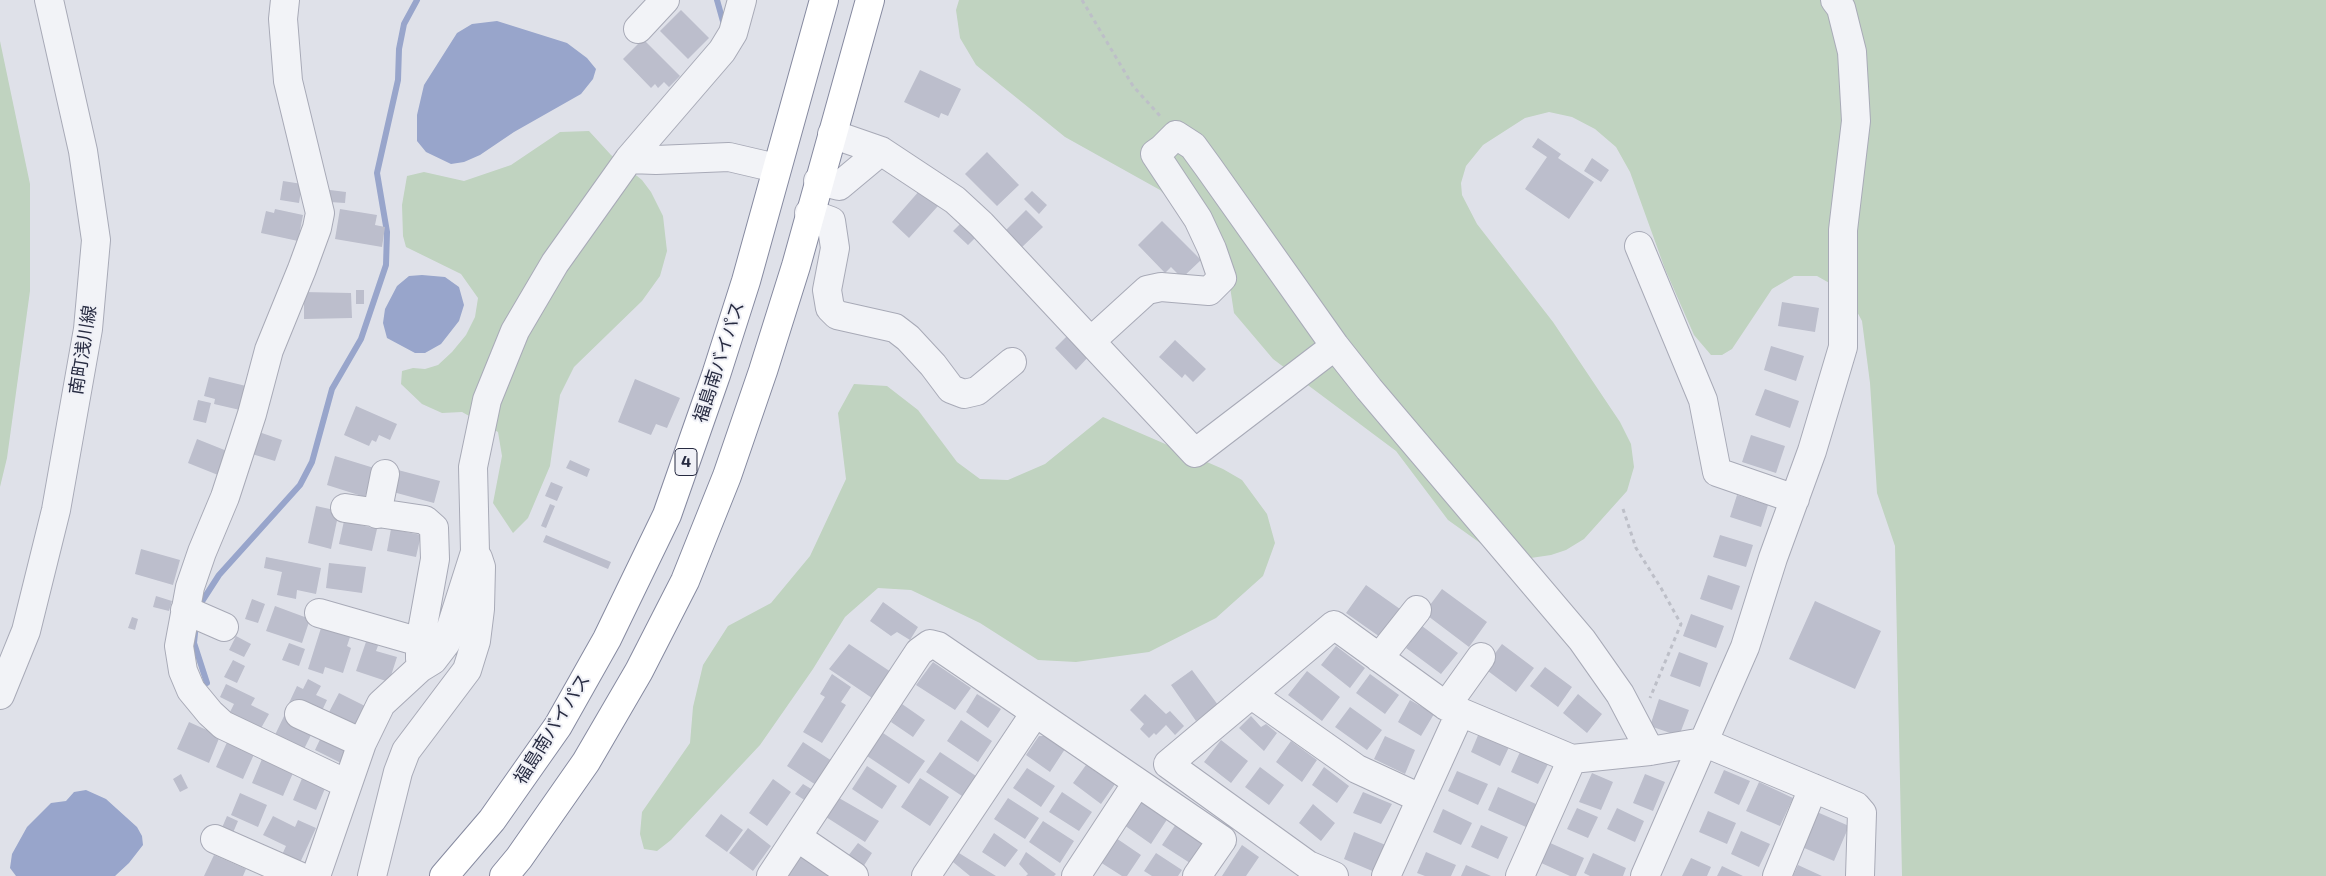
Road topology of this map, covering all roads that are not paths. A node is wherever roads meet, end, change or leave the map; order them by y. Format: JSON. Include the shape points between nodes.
{"nodes":[{"id":1,"x":49,"y":0,"type":"edge"},
{"id":2,"x":665,"y":0,"type":"edge"},
{"id":3,"x":742,"y":0,"type":"edge"},
{"id":4,"x":824,"y":0,"type":"edge"},
{"id":5,"x":870,"y":0,"type":"edge"},
{"id":6,"x":1835,"y":0,"type":"edge"},
{"id":7,"x":281,"y":6,"type":"edge"},
{"id":8,"x":638,"y":28,"type":"dead end"},
{"id":9,"x":832,"y":134,"type":"junction"},
{"id":10,"x":881,"y":151,"type":"junction"},
{"id":11,"x":629,"y":159,"type":"junction"},
{"id":12,"x":776,"y":168,"type":"junction"},
{"id":13,"x":818,"y":181,"type":"junction"},
{"id":14,"x":809,"y":213,"type":"junction"},
{"id":15,"x":1640,"y":246,"type":"dead end"},
{"id":16,"x":1091,"y":341,"type":"junction"},
{"id":17,"x":1335,"y":346,"type":"junction"},
{"id":18,"x":1012,"y":362,"type":"dead end"},
{"id":19,"x":385,"y":474,"type":"dead end"},
{"id":20,"x":1795,"y":499,"type":"junction"},
{"id":21,"x":345,"y":508,"type":"dead end"},
{"id":22,"x":377,"y":514,"type":"junction"},
{"id":23,"x":475,"y":552,"type":"junction"},
{"id":24,"x":185,"y":610,"type":"junction"},
{"id":25,"x":1417,"y":610,"type":"dead end"},
{"id":26,"x":319,"y":612,"type":"dead end"},
{"id":27,"x":224,"y":628,"type":"dead end"},
{"id":28,"x":420,"y":655,"type":"junction"},
{"id":29,"x":1481,"y":657,"type":"dead end"},
{"id":30,"x":1379,"y":658,"type":"junction"},
{"id":31,"x":0,"y":695,"type":"edge"},
{"id":32,"x":1252,"y":695,"type":"junction"},
{"id":33,"x":1453,"y":710,"type":"junction"},
{"id":34,"x":1035,"y":713,"type":"junction"},
{"id":35,"x":299,"y":714,"type":"dead end"},
{"id":36,"x":1703,"y":742,"type":"junction"},
{"id":37,"x":362,"y":743,"type":"junction"},
{"id":38,"x":1650,"y":751,"type":"junction"},
{"id":39,"x":1572,"y":759,"type":"junction"},
{"id":40,"x":1138,"y":783,"type":"junction"},
{"id":41,"x":347,"y":784,"type":"junction"},
{"id":42,"x":1813,"y":788,"type":"junction"},
{"id":43,"x":1420,"y":798,"type":"junction"},
{"id":44,"x":797,"y":836,"type":"junction"},
{"id":45,"x":215,"y":840,"type":"dead end"},
{"id":46,"x":299,"y":876,"type":"edge"},
{"id":47,"x":316,"y":876,"type":"edge"},
{"id":48,"x":372,"y":876,"type":"edge"},
{"id":49,"x":444,"y":876,"type":"edge"},
{"id":50,"x":504,"y":876,"type":"edge"},
{"id":51,"x":771,"y":876,"type":"edge"},
{"id":52,"x":854,"y":876,"type":"edge"},
{"id":53,"x":926,"y":876,"type":"edge"},
{"id":54,"x":1076,"y":876,"type":"edge"},
{"id":55,"x":1197,"y":876,"type":"edge"},
{"id":56,"x":1334,"y":876,"type":"edge"},
{"id":57,"x":1386,"y":876,"type":"edge"},
{"id":58,"x":1520,"y":876,"type":"edge"},
{"id":59,"x":1645,"y":876,"type":"edge"},
{"id":60,"x":1777,"y":876,"type":"edge"},
{"id":61,"x":1860,"y":876,"type":"edge"}],
"edges":[{"from":1,"to":31,"type":"street","name":"南町浅川線","via":[[84,151],[96,240],[88,329],[56,510],[26,632]]},
{"from":2,"to":8,"type":"street"},
{"from":3,"to":11,"type":"street","via":[[733,33],[722,51]]},
{"from":4,"to":12,"type":"highway","name":"福島南バイパス","number":"4"},
{"from":5,"to":9,"type":"highway"},
{"from":6,"to":20,"type":"street","via":[[1841,8],[1852,52],[1856,121],[1843,230],[1843,346],[1835,381]]},
{"from":7,"to":24,"type":"street","via":[[288,81],[320,213],[302,269],[269,350],[252,414],[225,497],[190,587]]},
{"from":9,"to":10,"type":"street"},
{"from":9,"to":13,"type":"highway"},
{"from":10,"to":13,"type":"street","via":[[839,186]]},
{"from":10,"to":16,"type":"street","via":[[955,200]]},
{"from":11,"to":12,"type":"street","via":[[729,157]]},
{"from":11,"to":23,"type":"street","via":[[555,263],[515,330],[487,400],[473,467]]},
{"from":12,"to":49,"type":"highway","name":"福島南バイパス","number":"4","via":[[746,281],[667,514],[607,639],[558,726],[492,820]]},
{"from":13,"to":14,"type":"highway"},
{"from":14,"to":18,"type":"street","via":[[831,221],[835,248],[827,290],[830,308],[837,315],[895,328],[933,365],[951,389],[964,394],[977,391]]},
{"from":14,"to":50,"type":"highway","via":[[763,371],[727,476],[685,581],[640,671],[586,762]]},
{"from":15,"to":20,"type":"street","via":[[1703,400],[1717,472]]},
{"from":16,"to":17,"type":"street","via":[[1195,453]]},
{"from":16,"to":17,"type":"street","via":[[1147,290],[1161,287],[1209,291],[1222,278],[1198,219],[1154,154],[1176,135],[1193,146]]},
{"from":17,"to":38,"type":"street","via":[[1582,640],[1620,694]]},
{"from":19,"to":22,"type":"street"},
{"from":20,"to":36,"type":"street","via":[[1745,647]]},
{"from":21,"to":22,"type":"street"},
{"from":22,"to":28,"type":"street","via":[[425,520],[434,528],[435,558]]},
{"from":23,"to":28,"type":"street","via":[[446,643],[433,660]]},
{"from":23,"to":48,"type":"street","via":[[482,566],[480,609],[476,641],[467,670],[406,751]]},
{"from":24,"to":27,"type":"street"},
{"from":24,"to":41,"type":"street","via":[[179,646],[182,671],[191,690],[210,713],[223,725]]},
{"from":25,"to":30,"type":"street"},
{"from":26,"to":28,"type":"street"},
{"from":28,"to":37,"type":"street","via":[[381,704]]},
{"from":29,"to":33,"type":"street"},
{"from":30,"to":32,"type":"street","via":[[1334,625]]},
{"from":30,"to":33,"type":"street"},
{"from":32,"to":43,"type":"street","via":[[1357,770]]},
{"from":32,"to":56,"type":"street","via":[[1168,764],[1308,864]]},
{"from":33,"to":39,"type":"street"},
{"from":33,"to":43,"type":"street"},
{"from":34,"to":40,"type":"street"},
{"from":34,"to":44,"type":"street","via":[[938,646],[930,644],[919,652]]},
{"from":34,"to":53,"type":"street"},
{"from":35,"to":37,"type":"street"},
{"from":36,"to":38,"type":"street"},
{"from":36,"to":42,"type":"street"},
{"from":36,"to":59,"type":"street"},
{"from":37,"to":41,"type":"street"},
{"from":38,"to":39,"type":"street"},
{"from":39,"to":58,"type":"street"},
{"from":40,"to":54,"type":"street"},
{"from":40,"to":55,"type":"street","via":[[1222,840]]},
{"from":41,"to":47,"type":"street"},
{"from":42,"to":60,"type":"street"},
{"from":42,"to":61,"type":"street","via":[[1856,806],[1862,813]]},
{"from":43,"to":57,"type":"street"},
{"from":44,"to":51,"type":"street"},
{"from":44,"to":52,"type":"street"},
{"from":45,"to":46,"type":"street"}]}
